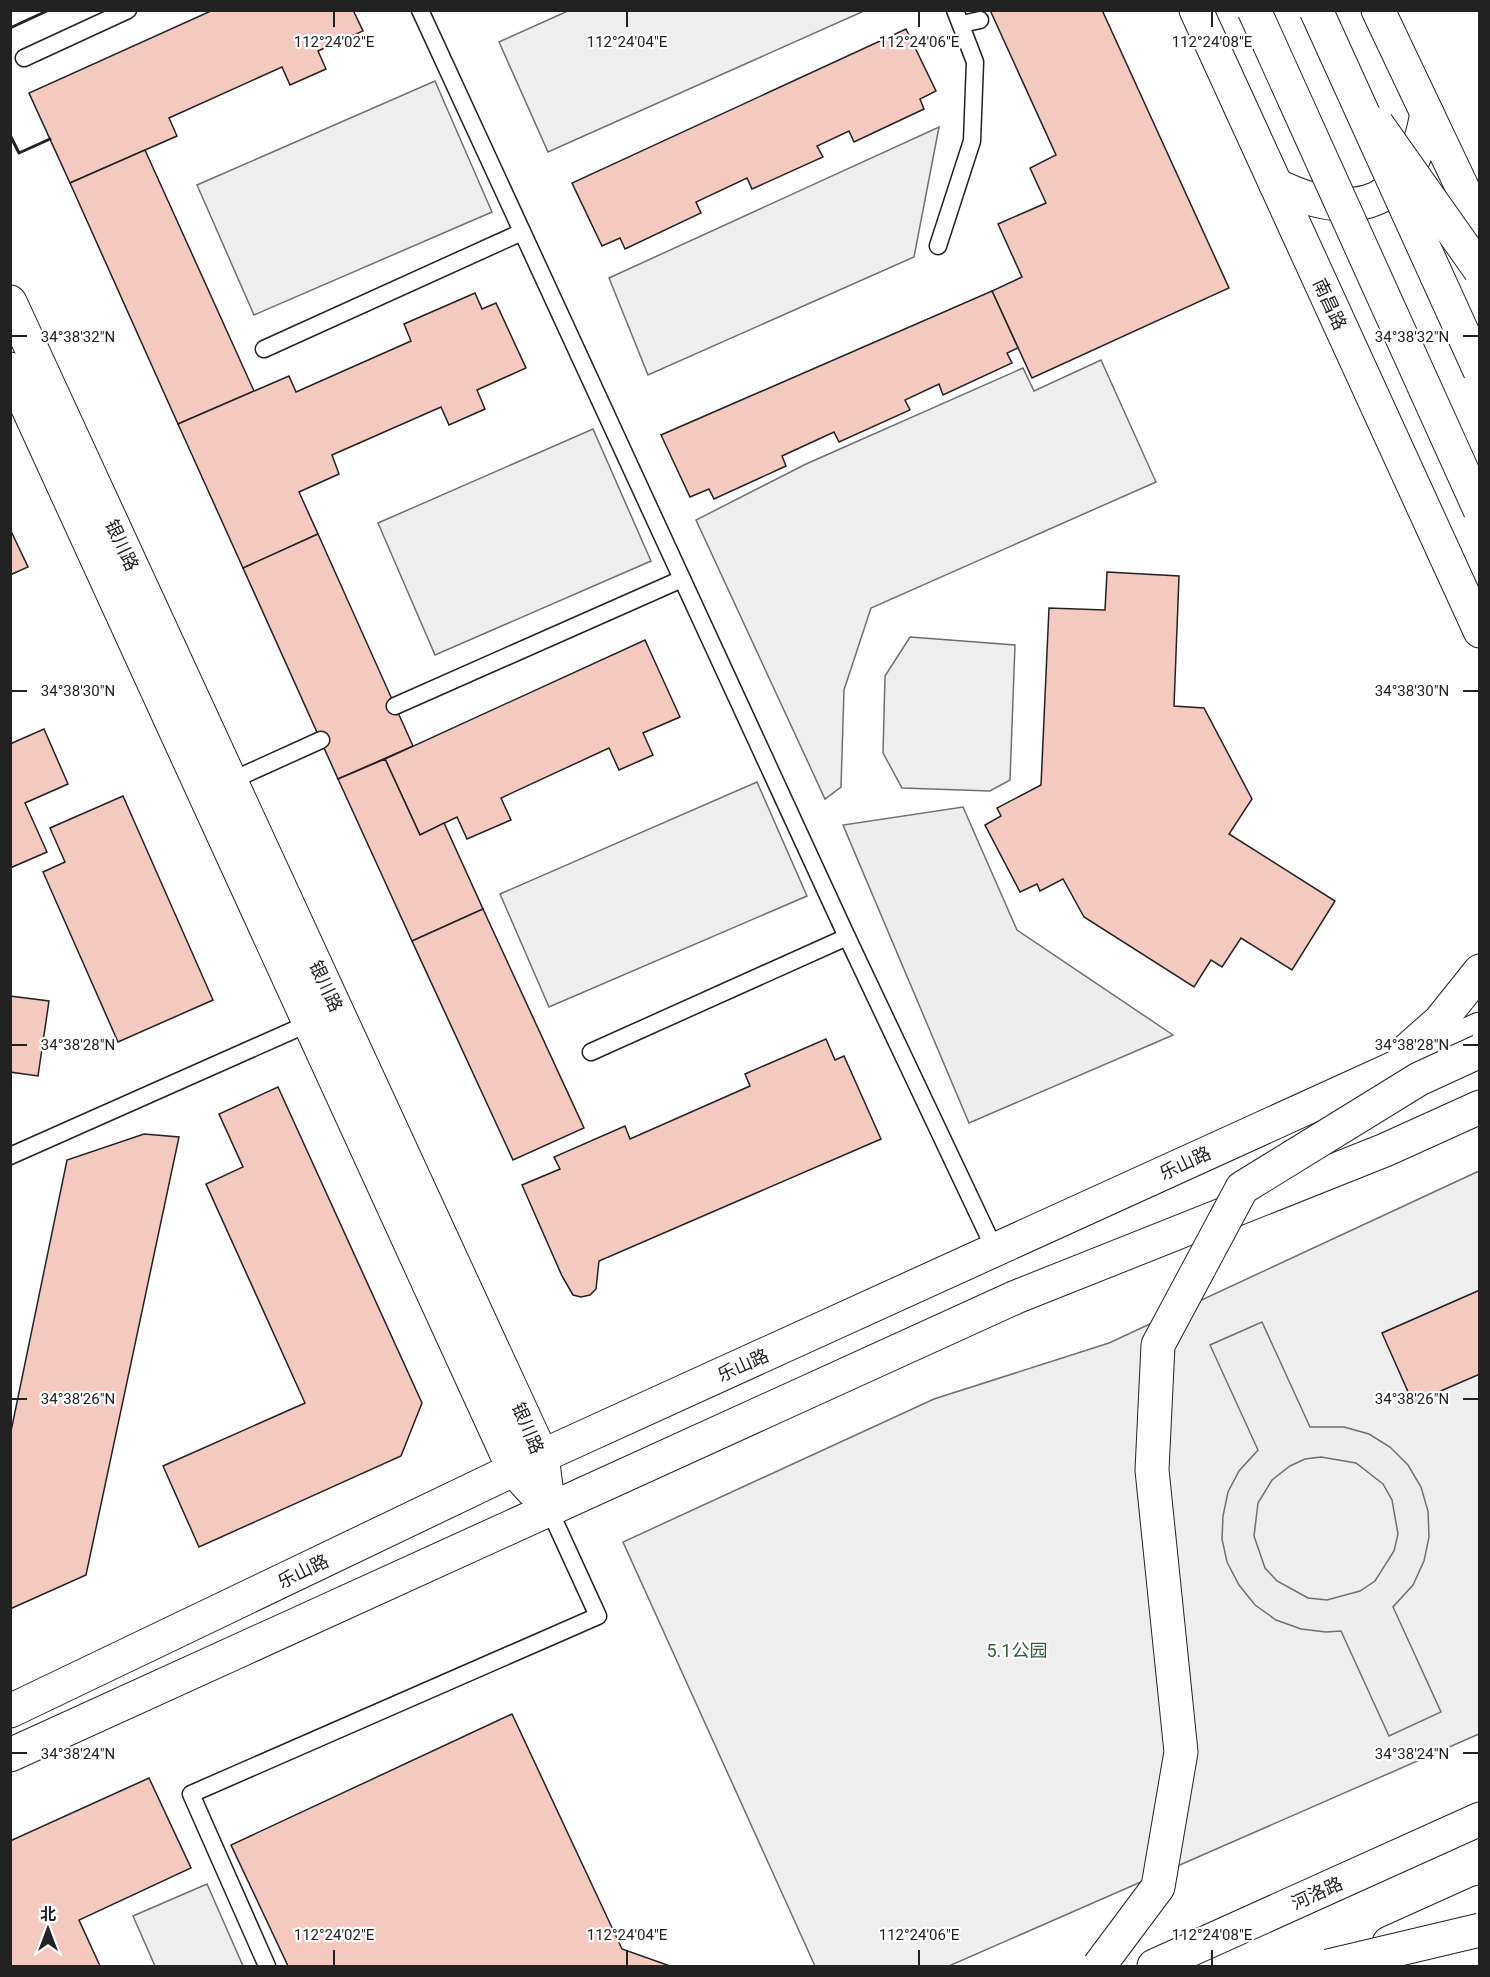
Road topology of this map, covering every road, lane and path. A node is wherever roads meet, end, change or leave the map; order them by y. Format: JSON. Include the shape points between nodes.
{"nodes":[{"id":1,"x":128,"y":10,"type":"edge"},
{"id":2,"x":420,"y":10,"type":"edge"},
{"id":3,"x":1196,"y":10,"type":"edge"},
{"id":4,"x":1254,"y":10,"type":"edge"},
{"id":5,"x":1316,"y":10,"type":"edge"},
{"id":6,"x":1378,"y":10,"type":"edge"},
{"id":7,"x":959,"y":17,"type":"edge"},
{"id":8,"x":980,"y":20,"type":"dead end"},
{"id":9,"x":24,"y":58,"type":"dead end"},
{"id":10,"x":1352,"y":89,"type":"junction"},
{"id":11,"x":1427,"y":113,"type":"junction"},
{"id":12,"x":1276,"y":185,"type":"junction"},
{"id":13,"x":1479,"y":225,"type":"edge"},
{"id":14,"x":522,"y":232,"type":"junction"},
{"id":15,"x":938,"y":246,"type":"dead end"},
{"id":16,"x":1479,"y":270,"type":"edge"},
{"id":17,"x":10,"y":302,"type":"edge"},
{"id":18,"x":264,"y":349,"type":"dead end"},
{"id":19,"x":10,"y":369,"type":"edge"},
{"id":20,"x":1479,"y":371,"type":"edge"},
{"id":21,"x":1479,"y":510,"type":"edge"},
{"id":22,"x":682,"y":579,"type":"junction"},
{"id":23,"x":1479,"y":631,"type":"edge"},
{"id":24,"x":395,"y":706,"type":"dead end"},
{"id":25,"x":321,"y":740,"type":"dead end"},
{"id":26,"x":217,"y":786,"type":"junction"},
{"id":27,"x":847,"y":937,"type":"junction"},
{"id":28,"x":1479,"y":971,"type":"edge"},
{"id":29,"x":324,"y":1017,"type":"junction"},
{"id":30,"x":1479,"y":1029,"type":"edge"},
{"id":31,"x":1479,"y":1051,"type":"edge"},
{"id":32,"x":591,"y":1052,"type":"dead end"},
{"id":33,"x":1382,"y":1073,"type":"junction"},
{"id":34,"x":1479,"y":1107,"type":"edge"},
{"id":35,"x":1479,"y":1129,"type":"edge"},
{"id":36,"x":1385,"y":1150,"type":"junction"},
{"id":37,"x":10,"y":1156,"type":"edge"},
{"id":38,"x":995,"y":1250,"type":"junction"},
{"id":39,"x":528,"y":1463,"type":"junction"},
{"id":40,"x":549,"y":1509,"type":"junction"},
{"id":41,"x":10,"y":1711,"type":"edge"},
{"id":42,"x":10,"y":1755,"type":"edge"},
{"id":43,"x":1479,"y":1819,"type":"edge"},
{"id":44,"x":1479,"y":1902,"type":"edge"},
{"id":45,"x":1479,"y":1930,"type":"edge"},
{"id":46,"x":267,"y":1966,"type":"edge"},
{"id":47,"x":1099,"y":1966,"type":"edge"},
{"id":48,"x":1154,"y":1966,"type":"edge"},
{"id":49,"x":1328,"y":1966,"type":"edge"},
{"id":50,"x":1338,"y":1966,"type":"edge"}],
"edges":[{"from":1,"to":9,"type":"lane"},
{"from":2,"to":14,"type":"lane"},
{"from":3,"to":12,"type":"main road","name":"南昌路"},
{"from":4,"to":21,"type":"main road","bridge":true},
{"from":5,"to":10,"type":"main road","bridge":true},
{"from":6,"to":11,"type":"main road"},
{"from":7,"to":8,"type":"lane"},
{"from":7,"to":15,"type":"lane","via":[[975,62],[972,141]]},
{"from":10,"to":16,"type":"main road","bridge":true},
{"from":10,"to":20,"type":"main road","bridge":true},
{"from":11,"to":12,"type":"main road","via":[[1414,162],[1387,192],[1363,203],[1346,205],[1321,203]]},
{"from":11,"to":13,"type":"main road"},
{"from":12,"to":23,"type":"main road","name":"南昌路"},
{"from":14,"to":18,"type":"lane"},
{"from":14,"to":22,"type":"lane"},
{"from":17,"to":26,"type":"main road","name":"银川路"},
{"from":19,"to":26,"type":"main road","name":"银川路"},
{"from":22,"to":24,"type":"lane"},
{"from":22,"to":27,"type":"lane"},
{"from":25,"to":26,"type":"lane"},
{"from":26,"to":29,"type":"main road","name":"银川路"},
{"from":27,"to":32,"type":"lane"},
{"from":27,"to":38,"type":"lane"},
{"from":28,"to":33,"type":"main road","via":[[1440,1021]]},
{"from":29,"to":37,"type":"lane"},
{"from":29,"to":39,"type":"main road","name":"银川路"},
{"from":30,"to":33,"type":"main road","name":"乐山路"},
{"from":31,"to":47,"type":"main road","bridge":true,"via":[[1419,1079],[1242,1188],[1158,1345],[1152,1470],[1180,1752],[1158,1887]]},
{"from":33,"to":38,"type":"main road","name":"乐山路"},
{"from":34,"to":36,"type":"main road"},
{"from":35,"to":36,"type":"main road"},
{"from":36,"to":40,"type":"main road","via":[[1016,1297]]},
{"from":38,"to":39,"type":"main road","name":"乐山路"},
{"from":39,"to":40,"type":"main road","name":"银川路"},
{"from":39,"to":41,"type":"main road","name":"乐山路"},
{"from":40,"to":42,"type":"main road"},
{"from":40,"to":46,"type":"lane","via":[[598,1616],[191,1794]]},
{"from":43,"to":48,"type":"main road","name":"河洛路"},
{"from":44,"to":50,"type":"main road"},
{"from":45,"to":49,"type":"main road","bridge":true}]}
